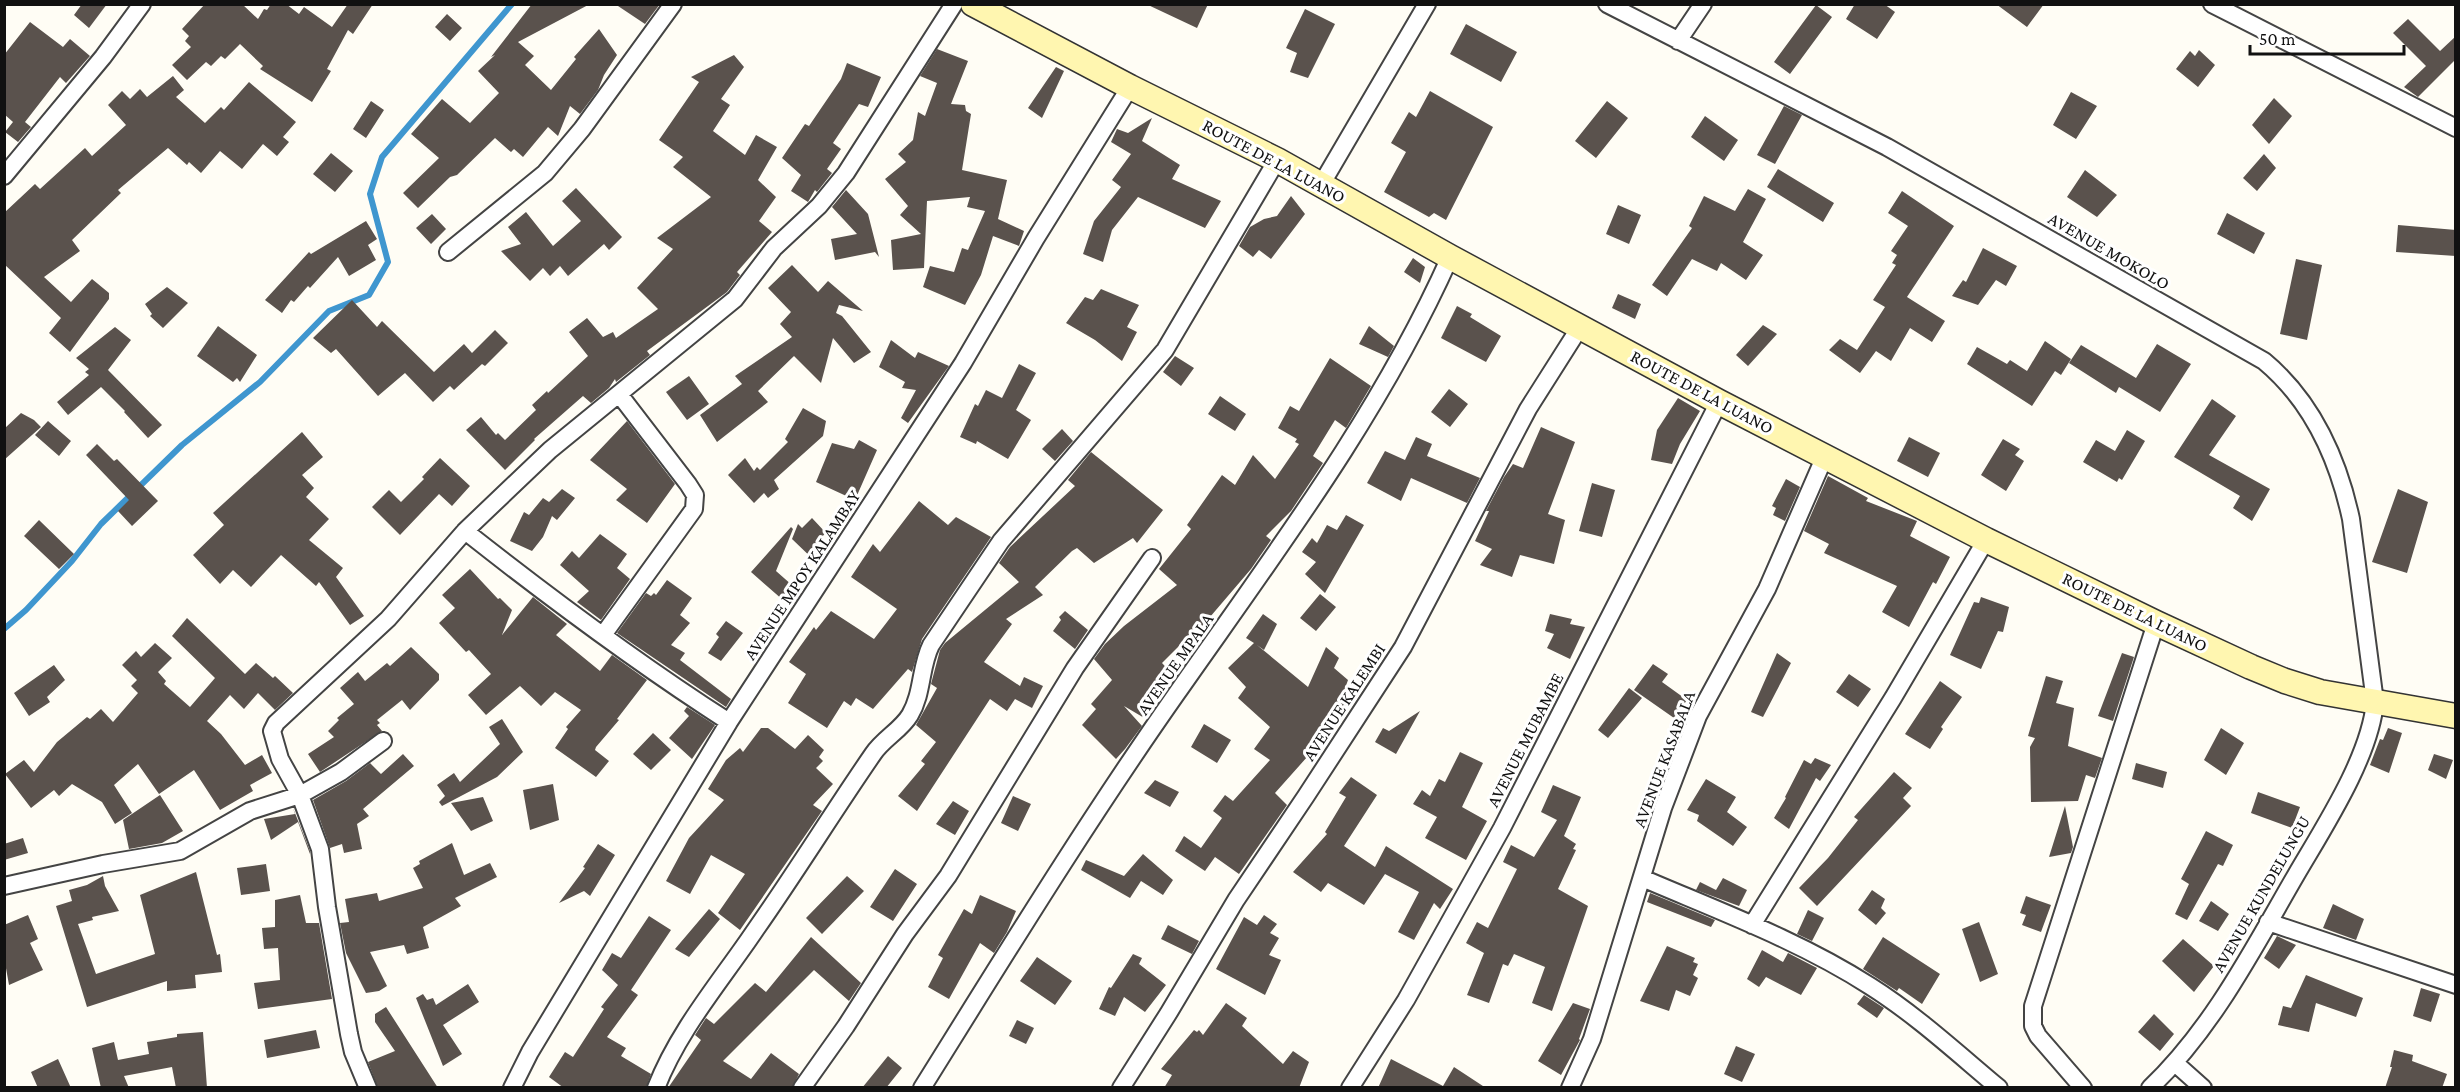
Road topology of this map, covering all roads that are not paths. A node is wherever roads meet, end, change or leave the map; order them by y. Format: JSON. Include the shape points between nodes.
{"nodes":[{"id":1,"x":142,"y":4,"type":"edge"},
{"id":2,"x":673,"y":4,"type":"edge"},
{"id":3,"x":954,"y":4,"type":"edge"},
{"id":4,"x":974,"y":4,"type":"edge"},
{"id":5,"x":1427,"y":4,"type":"edge"},
{"id":6,"x":1607,"y":4,"type":"edge"},
{"id":7,"x":1703,"y":4,"type":"edge"},
{"id":8,"x":2212,"y":4,"type":"edge"},
{"id":9,"x":1001,"y":11,"type":"edge"},
{"id":10,"x":1677,"y":41,"type":"junction"},
{"id":11,"x":1131,"y":87,"type":"junction"},
{"id":12,"x":2456,"y":128,"type":"edge"},
{"id":13,"x":1277,"y":160,"type":"junction"},
{"id":14,"x":4,"y":176,"type":"edge"},
{"id":15,"x":1321,"y":185,"type":"junction"},
{"id":16,"x":448,"y":252,"type":"dead end"},
{"id":17,"x":1450,"y":257,"type":"junction"},
{"id":18,"x":1580,"y":327,"type":"junction"},
{"id":19,"x":619,"y":394,"type":"junction"},
{"id":20,"x":1719,"y":402,"type":"junction"},
{"id":21,"x":1825,"y":456,"type":"junction"},
{"id":22,"x":465,"y":531,"type":"junction"},
{"id":23,"x":1986,"y":540,"type":"junction"},
{"id":24,"x":1152,"y":558,"type":"dead end"},
{"id":25,"x":2156,"y":623,"type":"junction"},
{"id":26,"x":603,"y":635,"type":"junction"},
{"id":27,"x":2375,"y":702,"type":"junction"},
{"id":28,"x":2456,"y":716,"type":"edge"},
{"id":29,"x":729,"y":722,"type":"junction"},
{"id":30,"x":383,"y":741,"type":"dead end"},
{"id":31,"x":300,"y":795,"type":"junction"},
{"id":32,"x":1642,"y":878,"type":"junction"},
{"id":33,"x":4,"y":886,"type":"edge"},
{"id":34,"x":2268,"y":922,"type":"junction"},
{"id":35,"x":1752,"y":925,"type":"junction"},
{"id":36,"x":2456,"y":985,"type":"edge"},
{"id":37,"x":2175,"y":1063,"type":"junction"},
{"id":38,"x":368,"y":1088,"type":"edge"},
{"id":39,"x":512,"y":1088,"type":"edge"},
{"id":40,"x":656,"y":1088,"type":"edge"},
{"id":41,"x":802,"y":1088,"type":"edge"},
{"id":42,"x":922,"y":1088,"type":"edge"},
{"id":43,"x":1121,"y":1088,"type":"edge"},
{"id":44,"x":1350,"y":1088,"type":"edge"},
{"id":45,"x":1570,"y":1088,"type":"edge"},
{"id":46,"x":1999,"y":1088,"type":"edge"},
{"id":47,"x":2083,"y":1088,"type":"edge"},
{"id":48,"x":2150,"y":1088,"type":"edge"},
{"id":49,"x":2203,"y":1088,"type":"edge"}],
"edges":[{"from":1,"to":14,"type":"street"},
{"from":2,"to":16,"type":"street","via":[[582,129],[545,172]]},
{"from":3,"to":19,"type":"street","via":[[846,173],[819,206],[774,248],[735,299]]},
{"from":4,"to":9,"type":"street","name":"ROUTE DE LA LUANO"},
{"from":5,"to":15,"type":"street"},
{"from":6,"to":10,"type":"street","name":"AVENUE MOKOLO"},
{"from":7,"to":10,"type":"street"},
{"from":8,"to":12,"type":"street"},
{"from":9,"to":11,"type":"street","name":"ROUTE DE LA LUANO"},
{"from":10,"to":27,"type":"street","name":"AVENUE MOKOLO","via":[[1887,147],[2264,361],[2283,377],[2307,407],[2344,490]]},
{"from":11,"to":13,"type":"street","name":"ROUTE DE LA LUANO"},
{"from":11,"to":29,"type":"street","name":"AVENUE MPOY KALAMBAY","via":[[963,363]]},
{"from":13,"to":15,"type":"street","name":"ROUTE DE LA LUANO"},
{"from":13,"to":40,"type":"street","via":[[1165,350],[1000,541],[931,645],[910,716],[875,751],[687,1028]]},
{"from":15,"to":17,"type":"street","name":"ROUTE DE LA LUANO"},
{"from":17,"to":18,"type":"street","name":"ROUTE DE LA LUANO"},
{"from":17,"to":42,"type":"street","name":"AVENUE MPALA","via":[[1406,347],[1352,437],[1103,802]]},
{"from":18,"to":20,"type":"street","name":"ROUTE DE LA LUANO"},
{"from":18,"to":43,"type":"street","name":"AVENUE KALEMBI","via":[[1528,409],[1403,647],[1236,900]]},
{"from":19,"to":22,"type":"street","via":[[550,450]]},
{"from":19,"to":26,"type":"street","via":[[683,477],[696,502]]},
{"from":20,"to":21,"type":"street","name":"ROUTE DE LA LUANO"},
{"from":20,"to":44,"type":"street","name":"AVENUE MUBAMBE","via":[[1502,828],[1406,1000]]},
{"from":21,"to":23,"type":"street","name":"ROUTE DE LA LUANO"},
{"from":21,"to":32,"type":"street","name":"AVENUE KASABALA","via":[[1767,589],[1698,716],[1663,808]]},
{"from":22,"to":26,"type":"street"},
{"from":22,"to":31,"type":"street","via":[[388,619],[276,723],[272,731],[280,759]]},
{"from":23,"to":25,"type":"street","name":"ROUTE DE LA LUANO"},
{"from":23,"to":35,"type":"street"},
{"from":24,"to":41,"type":"street","via":[[1075,668],[948,876]]},
{"from":25,"to":27,"type":"street","name":"ROUTE DE LA LUANO","via":[[2285,681]]},
{"from":25,"to":47,"type":"street","via":[[2031,1018],[2038,1036]]},
{"from":26,"to":29,"type":"street"},
{"from":27,"to":28,"type":"street","name":"ROUTE DE LA LUANO"},
{"from":27,"to":34,"type":"street","name":"AVENUE KUNDELUNGU","via":[[2369,734],[2349,778]]},
{"from":29,"to":39,"type":"street","name":"AVENUE MPOY KALAMBAY"},
{"from":30,"to":31,"type":"street","via":[[341,772]]},
{"from":31,"to":33,"type":"street","via":[[250,811],[180,851]]},
{"from":31,"to":38,"type":"street","via":[[321,856],[351,1043]]},
{"from":32,"to":35,"type":"street"},
{"from":32,"to":45,"type":"street","name":"AVENUE KASABALA","via":[[1592,1039]]},
{"from":34,"to":36,"type":"street"},
{"from":34,"to":37,"type":"street","name":"AVENUE KUNDELUNGU","via":[[2213,1014]]},
{"from":35,"to":46,"type":"street","via":[[1869,985]]},
{"from":37,"to":48,"type":"street","name":"AVENUE KUNDELUNGU"},
{"from":37,"to":49,"type":"street"}]}
